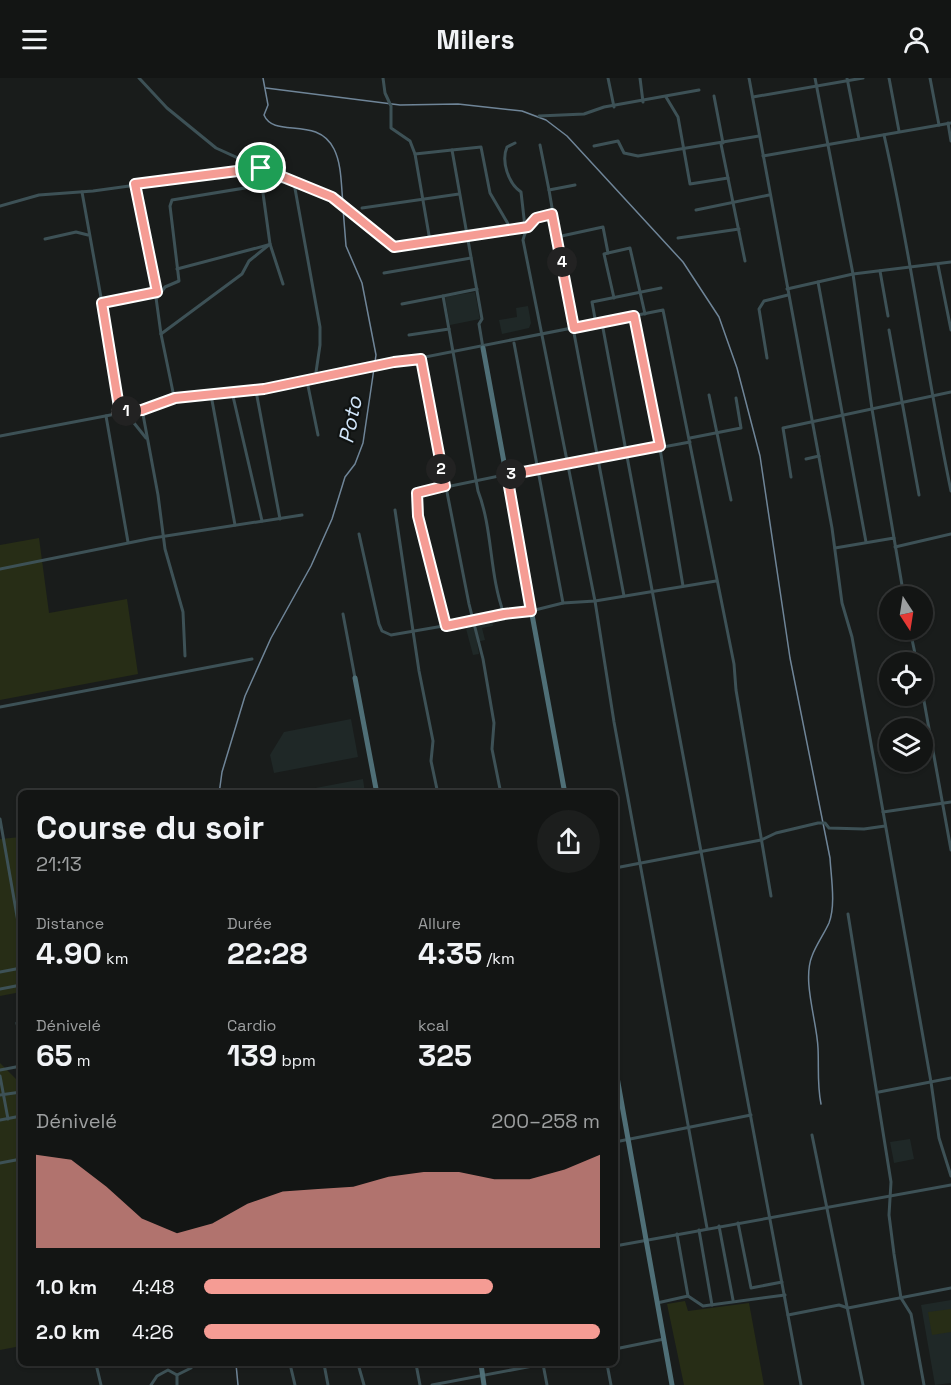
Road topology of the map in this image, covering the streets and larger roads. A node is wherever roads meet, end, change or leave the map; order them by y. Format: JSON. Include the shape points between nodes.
{"nodes":[{"id":1,"x":139,"y":78,"type":"edge"},
{"id":2,"x":383,"y":78,"type":"edge"},
{"id":3,"x":608,"y":78,"type":"edge"},
{"id":4,"x":640,"y":78,"type":"edge"},
{"id":5,"x":749,"y":78,"type":"edge"},
{"id":6,"x":815,"y":78,"type":"edge"},
{"id":7,"x":863,"y":78,"type":"edge"},
{"id":8,"x":889,"y":78,"type":"edge"},
{"id":9,"x":930,"y":78,"type":"edge"},
{"id":10,"x":847,"y":79,"type":"edge"},
{"id":11,"x":818,"y":86,"type":"junction"},
{"id":12,"x":699,"y":90,"type":"dead end"},
{"id":13,"x":714,"y":96,"type":"dead end"},
{"id":14,"x":666,"y":97,"type":"junction"},
{"id":15,"x":753,"y":98,"type":"junction"},
{"id":16,"x":643,"y":102,"type":"junction"},
{"id":17,"x":614,"y":107,"type":"junction"},
{"id":18,"x":539,"y":116,"type":"dead end"},
{"id":19,"x":949,"y":123,"type":"edge"},
{"id":20,"x":939,"y":125,"type":"junction"},
{"id":21,"x":899,"y":131,"type":"junction"},
{"id":22,"x":884,"y":135,"type":"junction"},
{"id":23,"x":759,"y":136,"type":"junction"},
{"id":24,"x":859,"y":140,"type":"junction"},
{"id":25,"x":951,"y":141,"type":"edge"},
{"id":26,"x":722,"y":143,"type":"junction"},
{"id":27,"x":515,"y":144,"type":"dead end"},
{"id":28,"x":540,"y":145,"type":"dead end"},
{"id":29,"x":829,"y":145,"type":"junction"},
{"id":30,"x":594,"y":146,"type":"dead end"},
{"id":31,"x":683,"y":148,"type":"junction"},
{"id":32,"x":452,"y":150,"type":"junction"},
{"id":33,"x":415,"y":154,"type":"junction"},
{"id":34,"x":763,"y":156,"type":"junction"},
{"id":35,"x":261,"y":168,"type":"junction"},
{"id":36,"x":728,"y":178,"type":"junction"},
{"id":37,"x":288,"y":181,"type":"junction"},
{"id":38,"x":294,"y":183,"type":"junction"},
{"id":39,"x":135,"y":184,"type":"junction"},
{"id":40,"x":575,"y":185,"type":"dead end"},
{"id":41,"x":262,"y":186,"type":"junction"},
{"id":42,"x":549,"y":190,"type":"junction"},
{"id":43,"x":82,"y":192,"type":"junction"},
{"id":44,"x":459,"y":194,"type":"junction"},
{"id":45,"x":769,"y":195,"type":"junction"},
{"id":46,"x":422,"y":200,"type":"junction"},
{"id":47,"x":733,"y":202,"type":"junction"},
{"id":48,"x":0,"y":206,"type":"edge"},
{"id":49,"x":362,"y":208,"type":"dead end"},
{"id":50,"x":696,"y":210,"type":"dead end"},
{"id":51,"x":552,"y":214,"type":"junction"},
{"id":52,"x":526,"y":227,"type":"junction"},
{"id":53,"x":511,"y":229,"type":"junction"},
{"id":54,"x":739,"y":229,"type":"junction"},
{"id":55,"x":88,"y":235,"type":"junction"},
{"id":56,"x":467,"y":236,"type":"junction"},
{"id":57,"x":557,"y":237,"type":"junction"},
{"id":58,"x":678,"y":238,"type":"dead end"},
{"id":59,"x":45,"y":239,"type":"dead end"},
{"id":60,"x":430,"y":241,"type":"junction"},
{"id":61,"x":270,"y":244,"type":"junction"},
{"id":62,"x":608,"y":253,"type":"junction"},
{"id":63,"x":471,"y":258,"type":"junction"},
{"id":64,"x":745,"y":261,"type":"dead end"},
{"id":65,"x":951,"y":262,"type":"edge"},
{"id":66,"x":938,"y":264,"type":"junction"},
{"id":67,"x":908,"y":267,"type":"junction"},
{"id":68,"x":177,"y":269,"type":"junction"},
{"id":69,"x":880,"y":271,"type":"junction"},
{"id":70,"x":384,"y":273,"type":"dead end"},
{"id":71,"x":853,"y":274,"type":"junction"},
{"id":72,"x":818,"y":282,"type":"junction"},
{"id":73,"x":283,"y":284,"type":"dead end"},
{"id":74,"x":661,"y":288,"type":"dead end"},
{"id":75,"x":477,"y":289,"type":"junction"},
{"id":76,"x":787,"y":289,"type":"junction"},
{"id":77,"x":157,"y":292,"type":"junction"},
{"id":78,"x":640,"y":292,"type":"junction"},
{"id":79,"x":788,"y":295,"type":"junction"},
{"id":80,"x":442,"y":296,"type":"junction"},
{"id":81,"x":614,"y":297,"type":"junction"},
{"id":82,"x":157,"y":298,"type":"junction"},
{"id":83,"x":102,"y":303,"type":"junction"},
{"id":84,"x":402,"y":304,"type":"dead end"},
{"id":85,"x":645,"y":314,"type":"junction"},
{"id":86,"x":634,"y":316,"type":"junction"},
{"id":87,"x":888,"y":316,"type":"dead end"},
{"id":88,"x":602,"y":322,"type":"junction"},
{"id":89,"x":596,"y":324,"type":"junction"},
{"id":90,"x":574,"y":328,"type":"junction"},
{"id":91,"x":448,"y":329,"type":"junction"},
{"id":92,"x":889,"y":330,"type":"dead end"},
{"id":93,"x":951,"y":330,"type":"edge"},
{"id":94,"x":161,"y":334,"type":"junction"},
{"id":95,"x":410,"y":335,"type":"dead end"},
{"id":96,"x":540,"y":337,"type":"junction"},
{"id":97,"x":513,"y":342,"type":"junction"},
{"id":98,"x":483,"y":348,"type":"junction"},
{"id":99,"x":453,"y":353,"type":"junction"},
{"id":100,"x":767,"y":358,"type":"dead end"},
{"id":101,"x":421,"y":359,"type":"junction"},
{"id":102,"x":315,"y":379,"type":"junction"},
{"id":103,"x":307,"y":381,"type":"junction"},
{"id":104,"x":256,"y":390,"type":"junction"},
{"id":105,"x":232,"y":392,"type":"junction"},
{"id":106,"x":951,"y":392,"type":"edge"},
{"id":107,"x":211,"y":395,"type":"junction"},
{"id":108,"x":709,"y":395,"type":"dead end"},
{"id":109,"x":934,"y":396,"type":"junction"},
{"id":110,"x":175,"y":398,"type":"junction"},
{"id":111,"x":736,"y":398,"type":"dead end"},
{"id":112,"x":904,"y":403,"type":"junction"},
{"id":113,"x":136,"y":410,"type":"junction"},
{"id":114,"x":142,"y":410,"type":"junction"},
{"id":115,"x":872,"y":410,"type":"junction"},
{"id":116,"x":117,"y":412,"type":"junction"},
{"id":117,"x":106,"y":416,"type":"junction"},
{"id":118,"x":843,"y":416,"type":"junction"},
{"id":119,"x":813,"y":423,"type":"junction"},
{"id":120,"x":717,"y":433,"type":"junction"},
{"id":121,"x":318,"y":435,"type":"dead end"},
{"id":122,"x":0,"y":436,"type":"edge"},
{"id":123,"x":147,"y":439,"type":"junction"},
{"id":124,"x":690,"y":440,"type":"junction"},
{"id":125,"x":660,"y":446,"type":"junction"},
{"id":126,"x":626,"y":453,"type":"junction"},
{"id":127,"x":819,"y":456,"type":"junction"},
{"id":128,"x":599,"y":459,"type":"junction"},
{"id":129,"x":806,"y":459,"type":"dead end"},
{"id":130,"x":566,"y":465,"type":"junction"},
{"id":131,"x":538,"y":468,"type":"junction"},
{"id":132,"x":507,"y":475,"type":"junction"},
{"id":133,"x":791,"y":477,"type":"dead end"},
{"id":134,"x":476,"y":481,"type":"junction"},
{"id":135,"x":445,"y":486,"type":"junction"},
{"id":136,"x":951,"y":491,"type":"edge"},
{"id":137,"x":919,"y":495,"type":"dead end"},
{"id":138,"x":731,"y":500,"type":"dead end"},
{"id":139,"x":395,"y":510,"type":"dead end"},
{"id":140,"x":302,"y":515,"type":"dead end"},
{"id":141,"x":280,"y":519,"type":"junction"},
{"id":142,"x":262,"y":521,"type":"junction"},
{"id":143,"x":235,"y":525,"type":"junction"},
{"id":144,"x":359,"y":534,"type":"dead end"},
{"id":145,"x":951,"y":534,"type":"edge"},
{"id":146,"x":163,"y":536,"type":"junction"},
{"id":147,"x":894,"y":538,"type":"junction"},
{"id":148,"x":128,"y":542,"type":"junction"},
{"id":149,"x":866,"y":542,"type":"junction"},
{"id":150,"x":895,"y":547,"type":"junction"},
{"id":151,"x":835,"y":548,"type":"junction"},
{"id":152,"x":0,"y":569,"type":"edge"},
{"id":153,"x":716,"y":581,"type":"junction"},
{"id":154,"x":902,"y":586,"type":"edge"},
{"id":155,"x":683,"y":587,"type":"junction"},
{"id":156,"x":652,"y":592,"type":"junction"},
{"id":157,"x":624,"y":596,"type":"junction"},
{"id":158,"x":595,"y":601,"type":"junction"},
{"id":159,"x":563,"y":603,"type":"junction"},
{"id":160,"x":531,"y":611,"type":"junction"},
{"id":161,"x":343,"y":614,"type":"dead end"},
{"id":162,"x":504,"y":614,"type":"junction"},
{"id":163,"x":474,"y":620,"type":"junction"},
{"id":164,"x":446,"y":626,"type":"junction"},
{"id":165,"x":414,"y":630,"type":"junction"},
{"id":166,"x":185,"y":656,"type":"dead end"},
{"id":167,"x":252,"y":659,"type":"dead end"},
{"id":168,"x":355,"y":678,"type":"joint"},
{"id":169,"x":925,"y":706,"type":"edge"},
{"id":170,"x":0,"y":707,"type":"edge"},
{"id":171,"x":376,"y":790,"type":"edge"},
{"id":172,"x":437,"y":790,"type":"edge"},
{"id":173,"x":500,"y":790,"type":"edge"},
{"id":174,"x":564,"y":790,"type":"edge"},
{"id":175,"x":951,"y":802,"type":"edge"},
{"id":176,"x":943,"y":804,"type":"junction"},
{"id":177,"x":883,"y":812,"type":"junction"},
{"id":178,"x":0,"y":819,"type":"edge"},
{"id":179,"x":0,"y":824,"type":"edge"},
{"id":180,"x":885,"y":826,"type":"junction"},
{"id":181,"x":761,"y":840,"type":"junction"},
{"id":182,"x":951,"y":850,"type":"edge"},
{"id":183,"x":700,"y":852,"type":"junction"},
{"id":184,"x":642,"y":863,"type":"junction"},
{"id":185,"x":618,"y":867,"type":"edge"},
{"id":186,"x":771,"y":896,"type":"dead end"},
{"id":187,"x":848,"y":914,"type":"dead end"},
{"id":188,"x":18,"y":923,"type":"edge"},
{"id":189,"x":18,"y":969,"type":"edge"},
{"id":190,"x":0,"y":972,"type":"edge"},
{"id":191,"x":18,"y":986,"type":"edge"},
{"id":192,"x":0,"y":989,"type":"edge"},
{"id":193,"x":17,"y":1023,"type":"dead end"},
{"id":194,"x":18,"y":1028,"type":"edge"},
{"id":195,"x":18,"y":1067,"type":"edge"},
{"id":196,"x":0,"y":1070,"type":"edge"},
{"id":197,"x":0,"y":1076,"type":"edge"},
{"id":198,"x":951,"y":1078,"type":"edge"},
{"id":199,"x":932,"y":1082,"type":"junction"},
{"id":200,"x":18,"y":1092,"type":"edge"},
{"id":201,"x":618,"y":1092,"type":"edge"},
{"id":202,"x":879,"y":1092,"type":"junction"},
{"id":203,"x":2,"y":1095,"type":"edge"},
{"id":204,"x":751,"y":1115,"type":"junction"},
{"id":205,"x":18,"y":1117,"type":"edge"},
{"id":206,"x":8,"y":1119,"type":"junction"},
{"id":207,"x":0,"y":1120,"type":"edge"},
{"id":208,"x":689,"y":1127,"type":"junction"},
{"id":209,"x":812,"y":1135,"type":"dead end"},
{"id":210,"x":628,"y":1139,"type":"junction"},
{"id":211,"x":618,"y":1141,"type":"edge"},
{"id":212,"x":18,"y":1160,"type":"edge"},
{"id":213,"x":0,"y":1163,"type":"edge"},
{"id":214,"x":951,"y":1176,"type":"edge"},
{"id":215,"x":951,"y":1185,"type":"edge"},
{"id":216,"x":892,"y":1195,"type":"junction"},
{"id":217,"x":828,"y":1207,"type":"junction"},
{"id":218,"x":771,"y":1218,"type":"junction"},
{"id":219,"x":738,"y":1223,"type":"junction"},
{"id":220,"x":719,"y":1226,"type":"junction"},
{"id":221,"x":707,"y":1228,"type":"junction"},
{"id":222,"x":699,"y":1230,"type":"junction"},
{"id":223,"x":677,"y":1234,"type":"junction"},
{"id":224,"x":646,"y":1240,"type":"junction"},
{"id":225,"x":618,"y":1245,"type":"edge"},
{"id":226,"x":782,"y":1282,"type":"junction"},
{"id":227,"x":951,"y":1288,"type":"edge"},
{"id":228,"x":785,"y":1294,"type":"junction"},
{"id":229,"x":688,"y":1296,"type":"junction"},
{"id":230,"x":902,"y":1298,"type":"junction"},
{"id":231,"x":733,"y":1300,"type":"junction"},
{"id":232,"x":657,"y":1303,"type":"junction"},
{"id":233,"x":712,"y":1305,"type":"junction"},
{"id":234,"x":848,"y":1308,"type":"junction"},
{"id":235,"x":789,"y":1314,"type":"junction"},
{"id":236,"x":664,"y":1339,"type":"junction"},
{"id":237,"x":618,"y":1348,"type":"edge"},
{"id":238,"x":96,"y":1366,"type":"edge"},
{"id":239,"x":290,"y":1366,"type":"edge"},
{"id":240,"x":324,"y":1366,"type":"edge"},
{"id":241,"x":359,"y":1366,"type":"edge"},
{"id":242,"x":416,"y":1366,"type":"edge"},
{"id":243,"x":481,"y":1366,"type":"edge"},
{"id":244,"x":532,"y":1366,"type":"edge"},
{"id":245,"x":543,"y":1366,"type":"edge"},
{"id":246,"x":607,"y":1366,"type":"edge"},
{"id":247,"x":191,"y":1368,"type":"dead end"},
{"id":248,"x":177,"y":1375,"type":"junction"},
{"id":249,"x":483,"y":1375,"type":"junction"},
{"id":250,"x":101,"y":1385,"type":"edge"},
{"id":251,"x":151,"y":1385,"type":"edge"},
{"id":252,"x":177,"y":1385,"type":"edge"},
{"id":253,"x":294,"y":1385,"type":"edge"},
{"id":254,"x":328,"y":1385,"type":"edge"},
{"id":255,"x":364,"y":1385,"type":"edge"},
{"id":256,"x":420,"y":1385,"type":"edge"},
{"id":257,"x":432,"y":1385,"type":"edge"},
{"id":258,"x":484,"y":1385,"type":"edge"},
{"id":259,"x":547,"y":1385,"type":"edge"},
{"id":260,"x":611,"y":1385,"type":"edge"},
{"id":261,"x":672,"y":1385,"type":"edge"},
{"id":262,"x":801,"y":1385,"type":"edge"},
{"id":263,"x":863,"y":1385,"type":"edge"},
{"id":264,"x":924,"y":1385,"type":"edge"}],
"edges":[{"from":1,"to":35,"type":"street","via":[[167,108],[216,148]]},
{"from":2,"to":33,"type":"street","via":[[391,105],[391,128],[410,141]]},
{"from":3,"to":17,"type":"street"},
{"from":4,"to":16,"type":"street"},
{"from":5,"to":15,"type":"street"},
{"from":6,"to":11,"type":"street"},
{"from":7,"to":10,"type":"street"},
{"from":8,"to":21,"type":"street"},
{"from":9,"to":20,"type":"street"},
{"from":10,"to":11,"type":"street"},
{"from":10,"to":24,"type":"street"},
{"from":11,"to":15,"type":"street"},
{"from":11,"to":29,"type":"street"},
{"from":12,"to":14,"type":"street"},
{"from":13,"to":26,"type":"street"},
{"from":14,"to":16,"type":"street"},
{"from":14,"to":31,"type":"street","via":[[678,117]]},
{"from":15,"to":23,"type":"street"},
{"from":16,"to":17,"type":"street"},
{"from":17,"to":18,"type":"street","via":[[584,114]]},
{"from":19,"to":20,"type":"street"},
{"from":19,"to":25,"type":"street"},
{"from":20,"to":21,"type":"street"},
{"from":21,"to":22,"type":"street"},
{"from":22,"to":24,"type":"street"},
{"from":22,"to":67,"type":"street","via":[[894,192],[904,222]]},
{"from":23,"to":26,"type":"street"},
{"from":23,"to":34,"type":"street"},
{"from":24,"to":29,"type":"street"},
{"from":26,"to":31,"type":"street"},
{"from":26,"to":36,"type":"street"},
{"from":27,"to":52,"type":"street","via":[[507,147],[504,154],[513,186],[521,192]]},
{"from":28,"to":42,"type":"street"},
{"from":29,"to":34,"type":"street"},
{"from":29,"to":71,"type":"street"},
{"from":30,"to":31,"type":"street","via":[[618,141],[624,153],[638,156]]},
{"from":31,"to":36,"type":"street","via":[[690,184]]},
{"from":32,"to":33,"type":"street"},
{"from":32,"to":44,"type":"street"},
{"from":32,"to":53,"type":"street","via":[[478,146],[483,150],[490,193]]},
{"from":33,"to":46,"type":"street"},
{"from":34,"to":45,"type":"street"},
{"from":35,"to":37,"type":"street"},
{"from":35,"to":39,"type":"street"},
{"from":36,"to":47,"type":"street"},
{"from":37,"to":38,"type":"street"},
{"from":37,"to":41,"type":"street"},
{"from":38,"to":60,"type":"street","via":[[332,197],[394,247]]},
{"from":38,"to":102,"type":"street","via":[[320,327]]},
{"from":39,"to":43,"type":"street"},
{"from":39,"to":77,"type":"street"},
{"from":40,"to":42,"type":"street"},
{"from":41,"to":61,"type":"street"},
{"from":41,"to":68,"type":"street","via":[[184,197],[170,203]]},
{"from":42,"to":51,"type":"street"},
{"from":43,"to":48,"type":"street","via":[[39,195]]},
{"from":43,"to":55,"type":"street"},
{"from":44,"to":46,"type":"street"},
{"from":44,"to":56,"type":"street"},
{"from":45,"to":47,"type":"street"},
{"from":45,"to":76,"type":"street"},
{"from":46,"to":49,"type":"street"},
{"from":46,"to":60,"type":"street"},
{"from":47,"to":50,"type":"street"},
{"from":47,"to":54,"type":"street"},
{"from":51,"to":52,"type":"street","via":[[536,218]]},
{"from":51,"to":57,"type":"street"},
{"from":52,"to":53,"type":"street"},
{"from":52,"to":96,"type":"street","via":[[523,240]]},
{"from":53,"to":56,"type":"street"},
{"from":54,"to":58,"type":"street"},
{"from":54,"to":64,"type":"street"},
{"from":55,"to":59,"type":"street","via":[[76,232]]},
{"from":55,"to":83,"type":"street"},
{"from":56,"to":60,"type":"street"},
{"from":56,"to":63,"type":"street"},
{"from":57,"to":62,"type":"street","via":[[603,227]]},
{"from":57,"to":90,"type":"street"},
{"from":61,"to":68,"type":"street"},
{"from":61,"to":73,"type":"street"},
{"from":61,"to":94,"type":"street","via":[[249,261],[242,274]]},
{"from":62,"to":78,"type":"street","via":[[630,248]]},
{"from":62,"to":81,"type":"street","via":[[604,254]]},
{"from":63,"to":70,"type":"street"},
{"from":63,"to":75,"type":"street"},
{"from":65,"to":66,"type":"street"},
{"from":66,"to":67,"type":"street"},
{"from":66,"to":93,"type":"street"},
{"from":67,"to":69,"type":"street"},
{"from":67,"to":109,"type":"street"},
{"from":68,"to":82,"type":"street","via":[[179,281],[165,286]]},
{"from":69,"to":71,"type":"street"},
{"from":69,"to":87,"type":"street"},
{"from":71,"to":72,"type":"street"},
{"from":71,"to":115,"type":"street"},
{"from":72,"to":76,"type":"street"},
{"from":72,"to":118,"type":"street"},
{"from":74,"to":78,"type":"street"},
{"from":75,"to":80,"type":"street"},
{"from":75,"to":98,"type":"street"},
{"from":76,"to":79,"type":"street"},
{"from":77,"to":82,"type":"street"},
{"from":77,"to":83,"type":"street"},
{"from":78,"to":81,"type":"street"},
{"from":78,"to":85,"type":"street"},
{"from":79,"to":100,"type":"street","via":[[764,301],[759,309]]},
{"from":79,"to":119,"type":"street"},
{"from":80,"to":84,"type":"street"},
{"from":80,"to":91,"type":"street"},
{"from":81,"to":89,"type":"street","via":[[592,302]]},
{"from":82,"to":94,"type":"street"},
{"from":83,"to":116,"type":"street"},
{"from":85,"to":86,"type":"street"},
{"from":85,"to":124,"type":"street","via":[[663,310]]},
{"from":86,"to":88,"type":"street"},
{"from":86,"to":125,"type":"street"},
{"from":88,"to":89,"type":"street"},
{"from":88,"to":126,"type":"street"},
{"from":89,"to":90,"type":"street"},
{"from":90,"to":96,"type":"street"},
{"from":90,"to":128,"type":"street"},
{"from":91,"to":95,"type":"street"},
{"from":91,"to":99,"type":"street"},
{"from":92,"to":112,"type":"street"},
{"from":94,"to":110,"type":"street"},
{"from":96,"to":97,"type":"street"},
{"from":96,"to":130,"type":"street"},
{"from":97,"to":98,"type":"street"},
{"from":97,"to":131,"type":"street"},
{"from":98,"to":99,"type":"street"},
{"from":98,"to":132,"type":"street"},
{"from":99,"to":101,"type":"street"},
{"from":99,"to":134,"type":"street"},
{"from":101,"to":102,"type":"street"},
{"from":101,"to":135,"type":"street"},
{"from":102,"to":103,"type":"street"},
{"from":103,"to":104,"type":"street"},
{"from":103,"to":121,"type":"street"},
{"from":104,"to":105,"type":"street"},
{"from":104,"to":141,"type":"street"},
{"from":105,"to":107,"type":"street"},
{"from":105,"to":142,"type":"street"},
{"from":106,"to":109,"type":"street"},
{"from":107,"to":110,"type":"street"},
{"from":107,"to":143,"type":"street"},
{"from":108,"to":120,"type":"street"},
{"from":109,"to":112,"type":"street"},
{"from":109,"to":136,"type":"street"},
{"from":110,"to":114,"type":"street"},
{"from":111,"to":120,"type":"street","via":[[741,428]]},
{"from":112,"to":115,"type":"street"},
{"from":112,"to":137,"type":"street"},
{"from":113,"to":114,"type":"street"},
{"from":113,"to":116,"type":"street"},
{"from":113,"to":123,"type":"street","via":[[130,418]]},
{"from":114,"to":123,"type":"street"},
{"from":115,"to":118,"type":"street"},
{"from":115,"to":147,"type":"street"},
{"from":116,"to":117,"type":"street"},
{"from":117,"to":122,"type":"street"},
{"from":117,"to":148,"type":"street"},
{"from":118,"to":119,"type":"street"},
{"from":118,"to":149,"type":"street"},
{"from":119,"to":127,"type":"street"},
{"from":119,"to":133,"type":"street","via":[[781,431]]},
{"from":120,"to":124,"type":"street"},
{"from":120,"to":138,"type":"street"},
{"from":123,"to":146,"type":"street"},
{"from":124,"to":125,"type":"street"},
{"from":124,"to":153,"type":"street"},
{"from":125,"to":126,"type":"street"},
{"from":125,"to":155,"type":"street"},
{"from":126,"to":128,"type":"street"},
{"from":126,"to":156,"type":"street"},
{"from":127,"to":129,"type":"street"},
{"from":127,"to":151,"type":"street"},
{"from":128,"to":130,"type":"street"},
{"from":128,"to":157,"type":"street"},
{"from":130,"to":131,"type":"street"},
{"from":130,"to":158,"type":"street"},
{"from":131,"to":132,"type":"street"},
{"from":131,"to":159,"type":"street"},
{"from":132,"to":134,"type":"street"},
{"from":132,"to":160,"type":"street"},
{"from":134,"to":135,"type":"street"},
{"from":134,"to":162,"type":"street","via":[[486,513],[492,572]]},
{"from":135,"to":163,"type":"street"},
{"from":135,"to":164,"type":"street","via":[[417,493],[418,516]]},
{"from":139,"to":165,"type":"street"},
{"from":140,"to":141,"type":"street"},
{"from":141,"to":142,"type":"street"},
{"from":142,"to":143,"type":"street"},
{"from":143,"to":146,"type":"street"},
{"from":144,"to":165,"type":"street","via":[[380,628],[391,635]]},
{"from":145,"to":150,"type":"street"},
{"from":146,"to":148,"type":"street"},
{"from":146,"to":166,"type":"street","via":[[183,612]]},
{"from":147,"to":149,"type":"street"},
{"from":147,"to":150,"type":"street"},
{"from":148,"to":152,"type":"street"},
{"from":149,"to":151,"type":"street"},
{"from":150,"to":154,"type":"street"},
{"from":151,"to":177,"type":"street"},
{"from":153,"to":155,"type":"street"},
{"from":153,"to":181,"type":"street","via":[[734,664]]},
{"from":155,"to":156,"type":"street"},
{"from":156,"to":157,"type":"street"},
{"from":156,"to":183,"type":"street"},
{"from":157,"to":158,"type":"street"},
{"from":158,"to":159,"type":"street"},
{"from":158,"to":184,"type":"street"},
{"from":159,"to":160,"type":"street"},
{"from":160,"to":162,"type":"street"},
{"from":160,"to":174,"type":"street"},
{"from":161,"to":168,"type":"street"},
{"from":162,"to":163,"type":"street"},
{"from":163,"to":164,"type":"street"},
{"from":163,"to":173,"type":"street","via":[[492,714],[492,749]]},
{"from":164,"to":165,"type":"street"},
{"from":165,"to":172,"type":"street"},
{"from":167,"to":170,"type":"street"},
{"from":168,"to":171,"type":"street"},
{"from":169,"to":176,"type":"street"},
{"from":175,"to":176,"type":"street"},
{"from":176,"to":177,"type":"street"},
{"from":176,"to":182,"type":"street"},
{"from":177,"to":180,"type":"street"},
{"from":178,"to":179,"type":"street"},
{"from":179,"to":188,"type":"street"},
{"from":180,"to":181,"type":"street","via":[[838,830],[818,823]]},
{"from":180,"to":199,"type":"street"},
{"from":181,"to":183,"type":"street"},
{"from":181,"to":186,"type":"street"},
{"from":183,"to":184,"type":"street"},
{"from":183,"to":204,"type":"street"},
{"from":184,"to":185,"type":"street"},
{"from":184,"to":208,"type":"street"},
{"from":187,"to":202,"type":"street"},
{"from":189,"to":190,"type":"street"},
{"from":191,"to":192,"type":"street"},
{"from":193,"to":194,"type":"street"},
{"from":195,"to":196,"type":"street"},
{"from":197,"to":203,"type":"street"},
{"from":198,"to":199,"type":"street"},
{"from":199,"to":202,"type":"street"},
{"from":199,"to":214,"type":"street","via":[[939,1138]]},
{"from":200,"to":203,"type":"street"},
{"from":201,"to":210,"type":"street"},
{"from":202,"to":216,"type":"street"},
{"from":203,"to":206,"type":"street"},
{"from":204,"to":208,"type":"street"},
{"from":204,"to":218,"type":"street"},
{"from":205,"to":206,"type":"street"},
{"from":206,"to":207,"type":"street"},
{"from":208,"to":210,"type":"street"},
{"from":208,"to":221,"type":"street"},
{"from":209,"to":217,"type":"street"},
{"from":210,"to":211,"type":"street"},
{"from":210,"to":224,"type":"street"},
{"from":212,"to":213,"type":"street"},
{"from":215,"to":216,"type":"street"},
{"from":216,"to":217,"type":"street"},
{"from":216,"to":230,"type":"street","via":[[890,1215]]},
{"from":217,"to":218,"type":"street"},
{"from":217,"to":234,"type":"street"},
{"from":218,"to":219,"type":"street"},
{"from":218,"to":226,"type":"street"},
{"from":219,"to":220,"type":"street"},
{"from":219,"to":226,"type":"street","via":[[751,1288]]},
{"from":220,"to":221,"type":"street"},
{"from":220,"to":231,"type":"street"},
{"from":221,"to":222,"type":"street"},
{"from":222,"to":223,"type":"street"},
{"from":222,"to":233,"type":"street"},
{"from":223,"to":224,"type":"street"},
{"from":223,"to":229,"type":"street"},
{"from":224,"to":225,"type":"street"},
{"from":224,"to":232,"type":"street"},
{"from":226,"to":228,"type":"street"},
{"from":227,"to":230,"type":"street"},
{"from":228,"to":231,"type":"street"},
{"from":228,"to":235,"type":"street"},
{"from":229,"to":232,"type":"street"},
{"from":229,"to":233,"type":"street","via":[[702,1306]]},
{"from":230,"to":234,"type":"street"},
{"from":230,"to":264,"type":"street","via":[[911,1314]]},
{"from":231,"to":233,"type":"street"},
{"from":232,"to":236,"type":"street"},
{"from":234,"to":235,"type":"street","via":[[839,1305]]},
{"from":234,"to":263,"type":"street"},
{"from":235,"to":262,"type":"street"},
{"from":236,"to":237,"type":"street"},
{"from":236,"to":261,"type":"street"},
{"from":238,"to":250,"type":"street"},
{"from":239,"to":253,"type":"street"},
{"from":240,"to":254,"type":"street"},
{"from":241,"to":255,"type":"street"},
{"from":242,"to":256,"type":"street"},
{"from":243,"to":249,"type":"street"},
{"from":244,"to":249,"type":"street"},
{"from":245,"to":259,"type":"street"},
{"from":246,"to":260,"type":"street"},
{"from":247,"to":248,"type":"street"},
{"from":248,"to":251,"type":"street","via":[[168,1370],[161,1372]]},
{"from":248,"to":252,"type":"street"},
{"from":249,"to":257,"type":"street"},
{"from":249,"to":258,"type":"street"}]}
